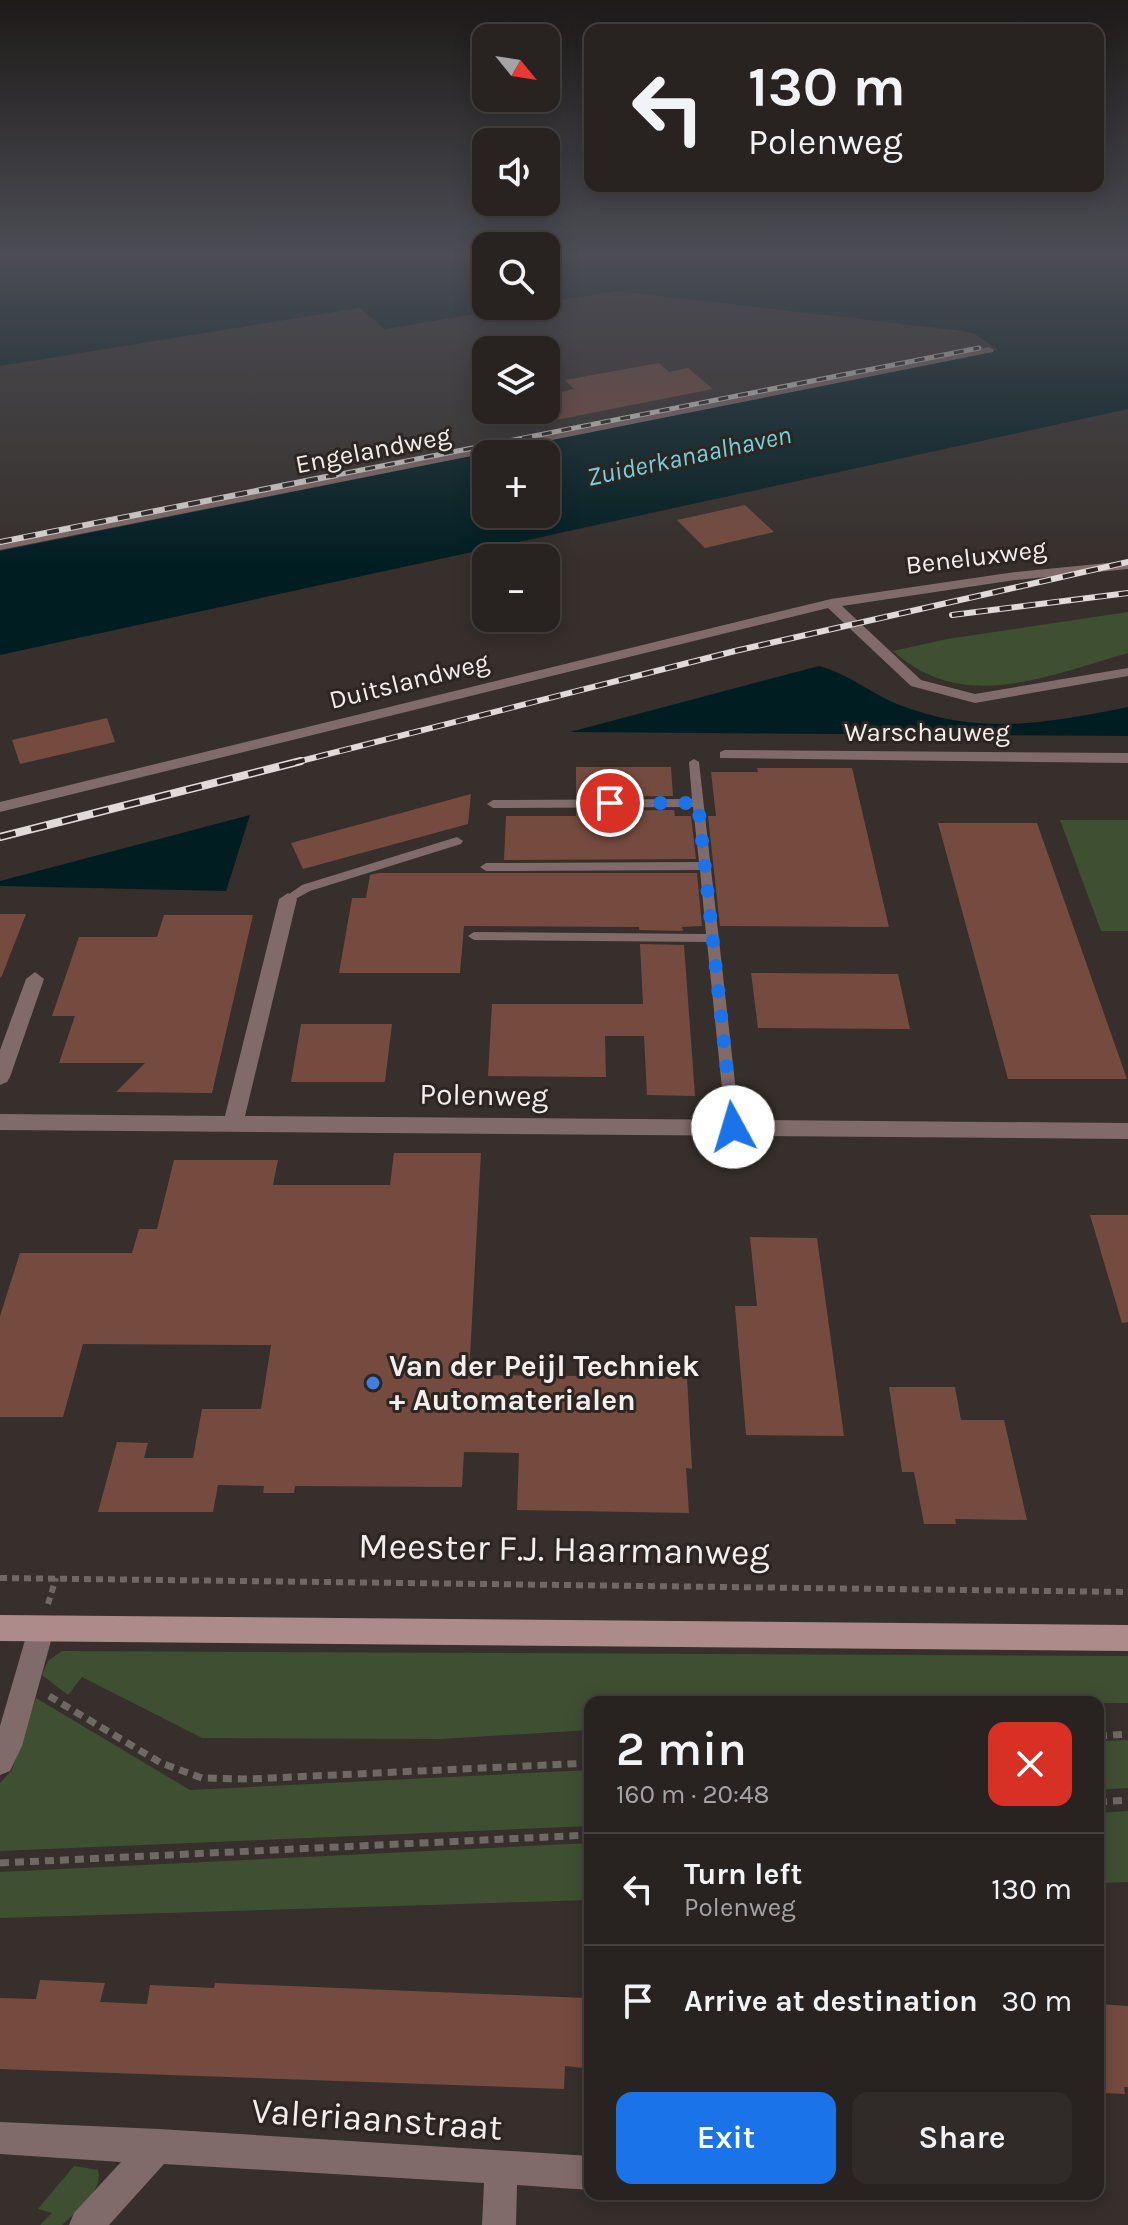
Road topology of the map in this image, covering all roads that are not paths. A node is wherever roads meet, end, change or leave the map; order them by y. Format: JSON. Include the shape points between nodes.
{"nodes":[{"id":1,"x":939,"y":360,"type":"edge"},
{"id":2,"x":0,"y":546,"type":"edge"},
{"id":3,"x":1128,"y":565,"type":"edge"},
{"id":4,"x":831,"y":603,"type":"junction"},
{"id":5,"x":1128,"y":672,"type":"edge"},
{"id":6,"x":725,"y":755,"type":"dead end"},
{"id":7,"x":1128,"y":758,"type":"edge"},
{"id":8,"x":694,"y":762,"type":"dead end"},
{"id":9,"x":698,"y":803,"type":"junction"},
{"id":10,"x":493,"y":804,"type":"dead end"},
{"id":11,"x":0,"y":807,"type":"edge"},
{"id":12,"x":457,"y":841,"type":"dead end"},
{"id":13,"x":704,"y":866,"type":"junction"},
{"id":14,"x":486,"y":867,"type":"dead end"},
{"id":15,"x":288,"y":899,"type":"joint"},
{"id":16,"x":474,"y":936,"type":"dead end"},
{"id":17,"x":712,"y":938,"type":"junction"},
{"id":18,"x":35,"y":979,"type":"dead end"},
{"id":19,"x":0,"y":1077,"type":"edge"},
{"id":20,"x":0,"y":1122,"type":"edge"},
{"id":21,"x":234,"y":1122,"type":"junction"},
{"id":22,"x":733,"y":1127,"type":"junction"},
{"id":23,"x":1128,"y":1131,"type":"edge"},
{"id":24,"x":0,"y":1628,"type":"edge"},
{"id":25,"x":41,"y":1630,"type":"junction"},
{"id":26,"x":1128,"y":1638,"type":"edge"},
{"id":27,"x":0,"y":1761,"type":"edge"},
{"id":28,"x":0,"y":2138,"type":"edge"},
{"id":29,"x":159,"y":2145,"type":"junction"},
{"id":30,"x":501,"y":2168,"type":"junction"},
{"id":31,"x":584,"y":2173,"type":"edge"},
{"id":32,"x":86,"y":2225,"type":"edge"},
{"id":33,"x":499,"y":2225,"type":"edge"}],
"edges":[{"from":1,"to":2,"type":"street","name":"Engelandweg"},
{"from":3,"to":4,"type":"street","name":"Beneluxweg","via":[[1000,577]]},
{"from":4,"to":5,"type":"street","via":[[916,683],[975,699]]},
{"from":4,"to":11,"type":"street","name":"Duitslandweg"},
{"from":6,"to":7,"type":"street","name":"Warschauweg"},
{"from":8,"to":9,"type":"lane"},
{"from":9,"to":10,"type":"lane"},
{"from":9,"to":13,"type":"lane"},
{"from":12,"to":15,"type":"lane","via":[[306,888]]},
{"from":13,"to":14,"type":"lane"},
{"from":13,"to":17,"type":"lane"},
{"from":15,"to":21,"type":"street"},
{"from":16,"to":17,"type":"lane"},
{"from":17,"to":22,"type":"lane"},
{"from":18,"to":19,"type":"street"},
{"from":20,"to":21,"type":"street","name":"Polenweg"},
{"from":21,"to":22,"type":"street","name":"Polenweg"},
{"from":22,"to":23,"type":"street","name":"Polenweg"},
{"from":24,"to":25,"type":"main road"},
{"from":25,"to":26,"type":"main road"},
{"from":25,"to":27,"type":"street"},
{"from":28,"to":29,"type":"street","name":"Valeriaanstraat"},
{"from":29,"to":30,"type":"street","name":"Valeriaanstraat"},
{"from":29,"to":32,"type":"street"},
{"from":30,"to":31,"type":"street","name":"Valeriaanstraat"},
{"from":30,"to":33,"type":"street"}]}
